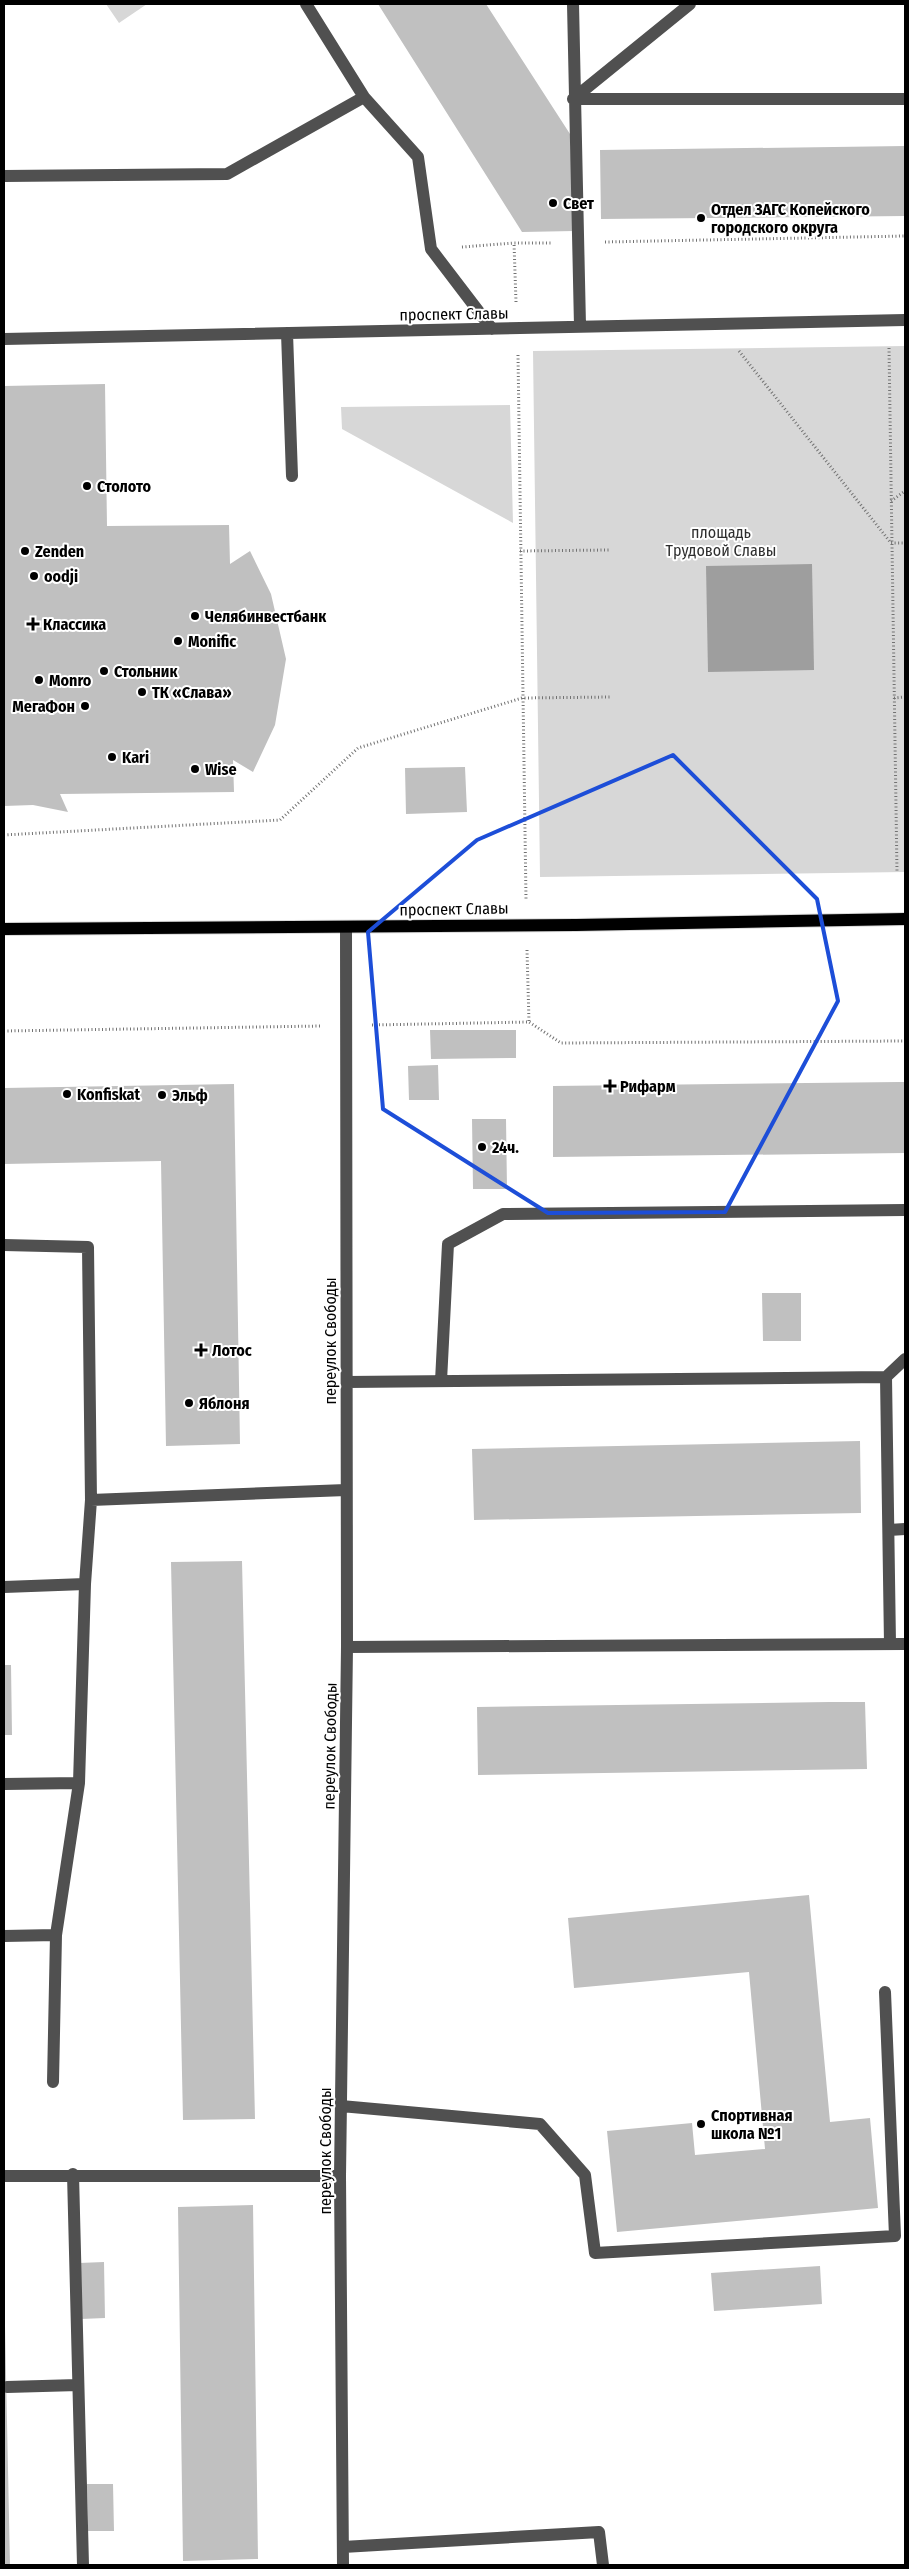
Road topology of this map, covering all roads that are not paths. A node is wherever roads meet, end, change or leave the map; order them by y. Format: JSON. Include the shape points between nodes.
{"nodes":[{"id":1,"x":305,"y":4,"type":"edge"},
{"id":2,"x":573,"y":4,"type":"edge"},
{"id":3,"x":690,"y":4,"type":"edge"},
{"id":4,"x":364,"y":97,"type":"junction"},
{"id":5,"x":573,"y":99,"type":"junction"},
{"id":6,"x":905,"y":99,"type":"edge"},
{"id":7,"x":4,"y":176,"type":"edge"},
{"id":8,"x":905,"y":320,"type":"edge"},
{"id":9,"x":580,"y":326,"type":"junction"},
{"id":10,"x":492,"y":329,"type":"junction"},
{"id":11,"x":287,"y":333,"type":"junction"},
{"id":12,"x":4,"y":339,"type":"edge"},
{"id":13,"x":292,"y":476,"type":"dead end"},
{"id":14,"x":905,"y":918,"type":"edge"},
{"id":15,"x":346,"y":927,"type":"junction"},
{"id":16,"x":4,"y":929,"type":"edge"},
{"id":17,"x":905,"y":1210,"type":"edge"},
{"id":18,"x":4,"y":1245,"type":"edge"},
{"id":19,"x":905,"y":1359,"type":"edge"},
{"id":20,"x":886,"y":1377,"type":"junction"},
{"id":21,"x":442,"y":1381,"type":"junction"},
{"id":22,"x":347,"y":1382,"type":"junction"},
{"id":23,"x":346,"y":1490,"type":"junction"},
{"id":24,"x":91,"y":1500,"type":"junction"},
{"id":25,"x":905,"y":1529,"type":"edge"},
{"id":26,"x":889,"y":1530,"type":"junction"},
{"id":27,"x":85,"y":1584,"type":"junction"},
{"id":28,"x":4,"y":1587,"type":"edge"},
{"id":29,"x":890,"y":1644,"type":"junction"},
{"id":30,"x":905,"y":1644,"type":"edge"},
{"id":31,"x":347,"y":1647,"type":"junction"},
{"id":32,"x":79,"y":1783,"type":"junction"},
{"id":33,"x":4,"y":1784,"type":"edge"},
{"id":34,"x":56,"y":1935,"type":"junction"},
{"id":35,"x":4,"y":1936,"type":"edge"},
{"id":36,"x":885,"y":1992,"type":"dead end"},
{"id":37,"x":53,"y":2082,"type":"dead end"},
{"id":38,"x":341,"y":2106,"type":"junction"},
{"id":39,"x":73,"y":2174,"type":"junction"},
{"id":40,"x":4,"y":2176,"type":"edge"},
{"id":41,"x":340,"y":2176,"type":"junction"},
{"id":42,"x":78,"y":2385,"type":"junction"},
{"id":43,"x":7,"y":2387,"type":"dead end"},
{"id":44,"x":343,"y":2546,"type":"junction"},
{"id":45,"x":83,"y":2565,"type":"edge"},
{"id":46,"x":343,"y":2565,"type":"edge"},
{"id":47,"x":603,"y":2565,"type":"edge"}],
"edges":[{"from":1,"to":4,"type":"street"},
{"from":2,"to":5,"type":"street"},
{"from":3,"to":5,"type":"street"},
{"from":4,"to":7,"type":"street","via":[[227,174]]},
{"from":4,"to":10,"type":"street","via":[[418,157],[431,249]]},
{"from":5,"to":6,"type":"street"},
{"from":5,"to":9,"type":"street"},
{"from":8,"to":9,"type":"street","name":"проспект Славы"},
{"from":9,"to":10,"type":"street","name":"проспект Славы"},
{"from":10,"to":11,"type":"street","name":"проспект Славы"},
{"from":11,"to":12,"type":"street","name":"проспект Славы"},
{"from":11,"to":13,"type":"street"},
{"from":14,"to":15,"type":"main road","name":"проспект Славы"},
{"from":15,"to":16,"type":"main road","name":"проспект Славы"},
{"from":15,"to":22,"type":"street","name":"переулок Свободы"},
{"from":17,"to":21,"type":"street","via":[[503,1214],[448,1244]]},
{"from":18,"to":24,"type":"street","via":[[88,1247]]},
{"from":19,"to":20,"type":"street"},
{"from":20,"to":21,"type":"street"},
{"from":20,"to":26,"type":"street"},
{"from":21,"to":22,"type":"street"},
{"from":22,"to":23,"type":"street","name":"переулок Свободы"},
{"from":23,"to":24,"type":"street"},
{"from":23,"to":31,"type":"street","name":"переулок Свободы"},
{"from":24,"to":27,"type":"street"},
{"from":25,"to":26,"type":"street"},
{"from":26,"to":29,"type":"street"},
{"from":27,"to":28,"type":"street"},
{"from":27,"to":32,"type":"street"},
{"from":29,"to":30,"type":"street"},
{"from":29,"to":31,"type":"street"},
{"from":31,"to":38,"type":"street","name":"переулок Свободы"},
{"from":32,"to":33,"type":"street"},
{"from":32,"to":34,"type":"street"},
{"from":34,"to":35,"type":"street"},
{"from":34,"to":37,"type":"street"},
{"from":36,"to":38,"type":"street","via":[[895,2236],[596,2253],[585,2175],[540,2124]]},
{"from":38,"to":41,"type":"street","name":"переулок Свободы"},
{"from":39,"to":40,"type":"street"},
{"from":39,"to":41,"type":"street"},
{"from":39,"to":42,"type":"street"},
{"from":41,"to":44,"type":"street","name":"переулок Свободы"},
{"from":42,"to":43,"type":"street"},
{"from":42,"to":45,"type":"street"},
{"from":44,"to":46,"type":"street","name":"переулок Свободы"},
{"from":44,"to":47,"type":"street","via":[[599,2532]]}]}
